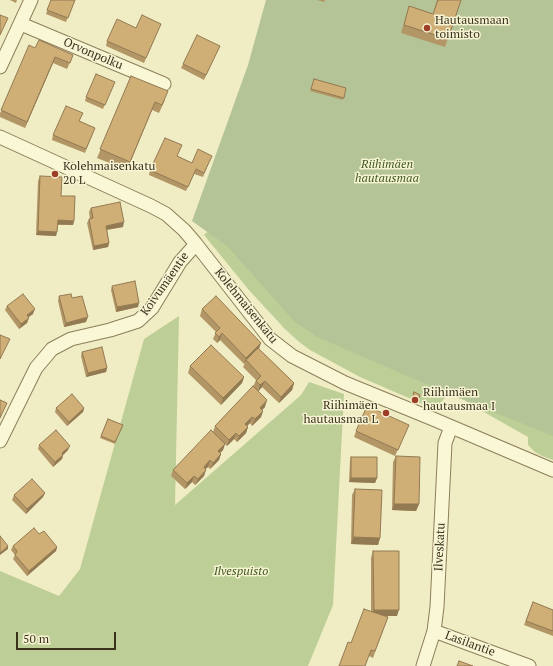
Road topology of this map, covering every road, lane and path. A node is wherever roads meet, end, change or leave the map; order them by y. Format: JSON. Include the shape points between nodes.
{"nodes":[{"id":1,"x":31,"y":0,"type":"edge"},
{"id":2,"x":21,"y":24,"type":"junction"},
{"id":3,"x":0,"y":67,"type":"edge"},
{"id":4,"x":164,"y":84,"type":"dead end"},
{"id":5,"x":0,"y":137,"type":"edge"},
{"id":6,"x":196,"y":244,"type":"junction"},
{"id":7,"x":451,"y":427,"type":"junction"},
{"id":8,"x":0,"y":440,"type":"edge"},
{"id":9,"x":553,"y":470,"type":"edge"},
{"id":10,"x":434,"y":631,"type":"junction"},
{"id":11,"x":422,"y":666,"type":"edge"},
{"id":12,"x":529,"y":666,"type":"edge"}],
"edges":[{"from":1,"to":2,"type":"street"},
{"from":2,"to":3,"type":"street"},
{"from":2,"to":4,"type":"street","name":"Orvonpolku"},
{"from":5,"to":6,"type":"street","name":"Kolehmaisenkatu","via":[[158,210],[174,220]]},
{"from":6,"to":7,"type":"street","name":"Kolehmaisenkatu","via":[[270,339],[292,356],[345,384]]},
{"from":6,"to":8,"type":"street","name":"Koivumäentie","via":[[180,262],[152,308],[138,322],[71,339],[52,349],[36,368]]},
{"from":7,"to":9,"type":"street","name":"Kolehmaisenkatu"},
{"from":7,"to":10,"type":"street","name":"Ilveskatu","via":[[445,443]]},
{"from":10,"to":11,"type":"street","name":"Ilveskatu"},
{"from":10,"to":12,"type":"street","name":"Lasilantie"}]}
